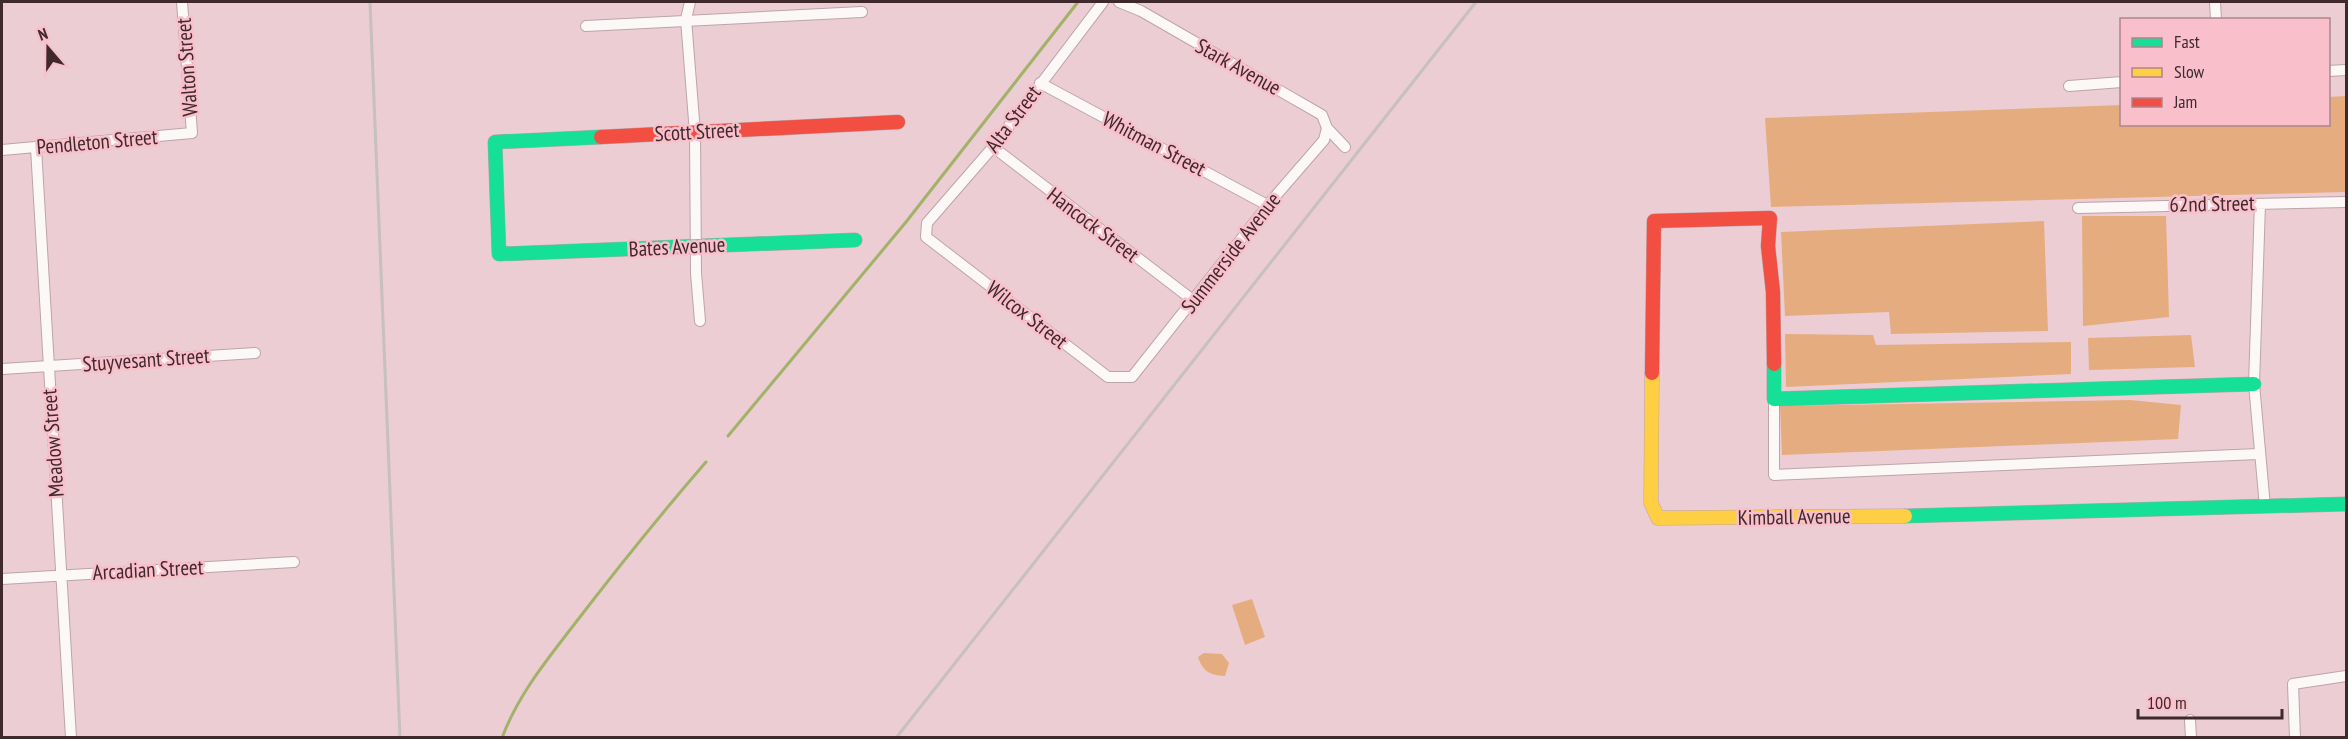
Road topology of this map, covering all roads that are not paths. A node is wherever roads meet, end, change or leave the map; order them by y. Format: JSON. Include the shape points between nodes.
{"nodes":[{"id":1,"x":182,"y":2,"type":"edge"},
{"id":2,"x":690,"y":2,"type":"edge"},
{"id":3,"x":1103,"y":2,"type":"edge"},
{"id":4,"x":1119,"y":2,"type":"edge"},
{"id":5,"x":2215,"y":2,"type":"edge"},
{"id":6,"x":862,"y":12,"type":"dead end"},
{"id":7,"x":2216,"y":18,"type":"edge"},
{"id":8,"x":686,"y":19,"type":"junction"},
{"id":9,"x":586,"y":26,"type":"dead end"},
{"id":10,"x":2330,"y":70,"type":"edge"},
{"id":11,"x":2346,"y":70,"type":"edge"},
{"id":12,"x":2120,"y":82,"type":"edge"},
{"id":13,"x":1040,"y":83,"type":"junction"},
{"id":14,"x":2069,"y":86,"type":"dead end"},
{"id":15,"x":898,"y":122,"type":"dead end"},
{"id":16,"x":1327,"y":128,"type":"junction"},
{"id":17,"x":192,"y":133,"type":"joint"},
{"id":18,"x":695,"y":133,"type":"junction"},
{"id":19,"x":993,"y":147,"type":"junction"},
{"id":20,"x":1345,"y":147,"type":"dead end"},
{"id":21,"x":36,"y":148,"type":"junction"},
{"id":22,"x":2,"y":150,"type":"edge"},
{"id":23,"x":2346,"y":202,"type":"edge"},
{"id":24,"x":2260,"y":204,"type":"junction"},
{"id":25,"x":1269,"y":206,"type":"junction"},
{"id":26,"x":2078,"y":208,"type":"dead end"},
{"id":27,"x":926,"y":237,"type":"joint"},
{"id":28,"x":855,"y":240,"type":"dead end"},
{"id":29,"x":696,"y":247,"type":"junction"},
{"id":30,"x":499,"y":254,"type":"joint"},
{"id":31,"x":1194,"y":302,"type":"junction"},
{"id":32,"x":700,"y":321,"type":"dead end"},
{"id":33,"x":255,"y":353,"type":"dead end"},
{"id":34,"x":48,"y":366,"type":"junction"},
{"id":35,"x":2,"y":369,"type":"edge"},
{"id":36,"x":1132,"y":377,"type":"joint"},
{"id":37,"x":2254,"y":384,"type":"junction"},
{"id":38,"x":1774,"y":399,"type":"junction"},
{"id":39,"x":2258,"y":454,"type":"junction"},
{"id":40,"x":2346,"y":504,"type":"edge"},
{"id":41,"x":2265,"y":507,"type":"junction"},
{"id":42,"x":294,"y":562,"type":"dead end"},
{"id":43,"x":62,"y":576,"type":"junction"},
{"id":44,"x":2,"y":579,"type":"edge"},
{"id":45,"x":2346,"y":676,"type":"edge"},
{"id":46,"x":2190,"y":720,"type":"dead end"},
{"id":47,"x":71,"y":738,"type":"edge"},
{"id":48,"x":2191,"y":738,"type":"edge"},
{"id":49,"x":2295,"y":738,"type":"edge"}],
"edges":[{"from":1,"to":17,"type":"street","name":"Walton Street"},
{"from":2,"to":8,"type":"street"},
{"from":3,"to":13,"type":"street","name":"Alta Street"},
{"from":4,"to":16,"type":"street","name":"Stark Avenue","via":[[1142,11],[1322,115]]},
{"from":5,"to":7,"type":"street"},
{"from":6,"to":8,"type":"street"},
{"from":8,"to":9,"type":"street"},
{"from":8,"to":18,"type":"street"},
{"from":10,"to":11,"type":"street"},
{"from":12,"to":14,"type":"street"},
{"from":13,"to":19,"type":"street","name":"Alta Street"},
{"from":13,"to":25,"type":"street","name":"Whitman Street"},
{"from":15,"to":18,"type":"street","name":"Scott Street"},
{"from":16,"to":20,"type":"street","name":"Stark Avenue"},
{"from":16,"to":25,"type":"street","name":"Summerside Avenue","via":[[1324,140]]},
{"from":17,"to":21,"type":"street","name":"Pendleton Street"},
{"from":18,"to":29,"type":"street"},
{"from":18,"to":30,"type":"street","name":"Scott Street","via":[[495,142]]},
{"from":19,"to":27,"type":"street","name":"Alta Street","via":[[927,223]]},
{"from":19,"to":31,"type":"street","name":"Hancock Street"},
{"from":21,"to":22,"type":"street","name":"Pendleton Street"},
{"from":21,"to":34,"type":"street","name":"Meadow Street"},
{"from":23,"to":24,"type":"street","name":"62nd Street"},
{"from":24,"to":26,"type":"street","name":"62nd Street"},
{"from":24,"to":37,"type":"street"},
{"from":25,"to":31,"type":"street","name":"Summerside Avenue"},
{"from":27,"to":36,"type":"street","name":"Wilcox Street","via":[[1108,377]]},
{"from":28,"to":29,"type":"street","name":"Bates Avenue"},
{"from":29,"to":30,"type":"street","name":"Bates Avenue"},
{"from":29,"to":32,"type":"street"},
{"from":31,"to":36,"type":"street","name":"Summerside Avenue"},
{"from":33,"to":34,"type":"street","name":"Stuyvesant Street"},
{"from":34,"to":35,"type":"street","name":"Stuyvesant Street"},
{"from":34,"to":43,"type":"street","name":"Meadow Street"},
{"from":37,"to":38,"type":"street"},
{"from":37,"to":39,"type":"street"},
{"from":38,"to":39,"type":"street","via":[[1774,475]]},
{"from":38,"to":41,"type":"street","name":"Kimball Avenue","via":[[1770,218],[1654,221],[1651,503],[1658,518]]},
{"from":39,"to":41,"type":"street"},
{"from":40,"to":41,"type":"street","name":"Kimball Avenue"},
{"from":42,"to":43,"type":"street","name":"Arcadian Street"},
{"from":43,"to":44,"type":"street","name":"Arcadian Street"},
{"from":43,"to":47,"type":"street","name":"Meadow Street"},
{"from":45,"to":49,"type":"street","via":[[2293,684]]},
{"from":46,"to":48,"type":"street"}]}
